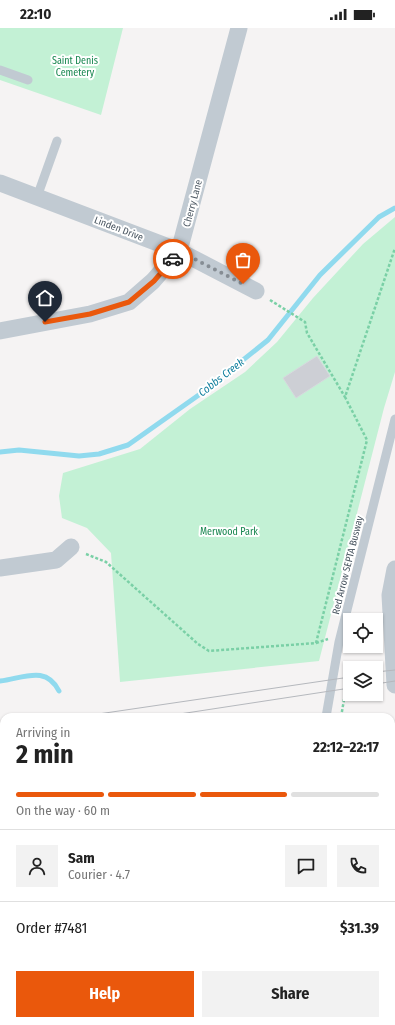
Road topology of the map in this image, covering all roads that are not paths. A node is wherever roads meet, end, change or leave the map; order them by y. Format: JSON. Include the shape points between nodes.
{"nodes":[{"id":1,"x":239,"y":28,"type":"edge"},
{"id":2,"x":0,"y":70,"type":"edge"},
{"id":3,"x":28,"y":80,"type":"dead end"},
{"id":4,"x":57,"y":141,"type":"dead end"},
{"id":5,"x":0,"y":183,"type":"edge"},
{"id":6,"x":37,"y":197,"type":"junction"},
{"id":7,"x":179,"y":251,"type":"junction"},
{"id":8,"x":256,"y":291,"type":"dead end"},
{"id":9,"x":0,"y":330,"type":"edge"},
{"id":10,"x":395,"y":419,"type":"edge"},
{"id":11,"x":71,"y":547,"type":"road end"},
{"id":12,"x":0,"y":568,"type":"edge"},
{"id":13,"x":395,"y":569,"type":"edge"},
{"id":14,"x":395,"y":686,"type":"edge"},
{"id":15,"x":327,"y":713,"type":"edge"}],
"edges":[{"from":1,"to":7,"type":"street","name":"Cherry Lane"},
{"from":2,"to":3,"type":"lane"},
{"from":4,"to":6,"type":"lane"},
{"from":5,"to":6,"type":"street","name":"Linden Drive"},
{"from":6,"to":7,"type":"street","name":"Linden Drive"},
{"from":7,"to":8,"type":"street","name":"Linden Drive"},
{"from":7,"to":9,"type":"street","name":"Cherry Lane","via":[[154,281],[129,302],[90,314]]},
{"from":10,"to":15,"type":"lane","name":"Red Arrow SEPTA Busway","via":[[339,642]]},
{"from":11,"to":12,"type":"street","via":[[56,560]]},
{"from":13,"to":14,"type":"street","via":[[390,595]]}]}
